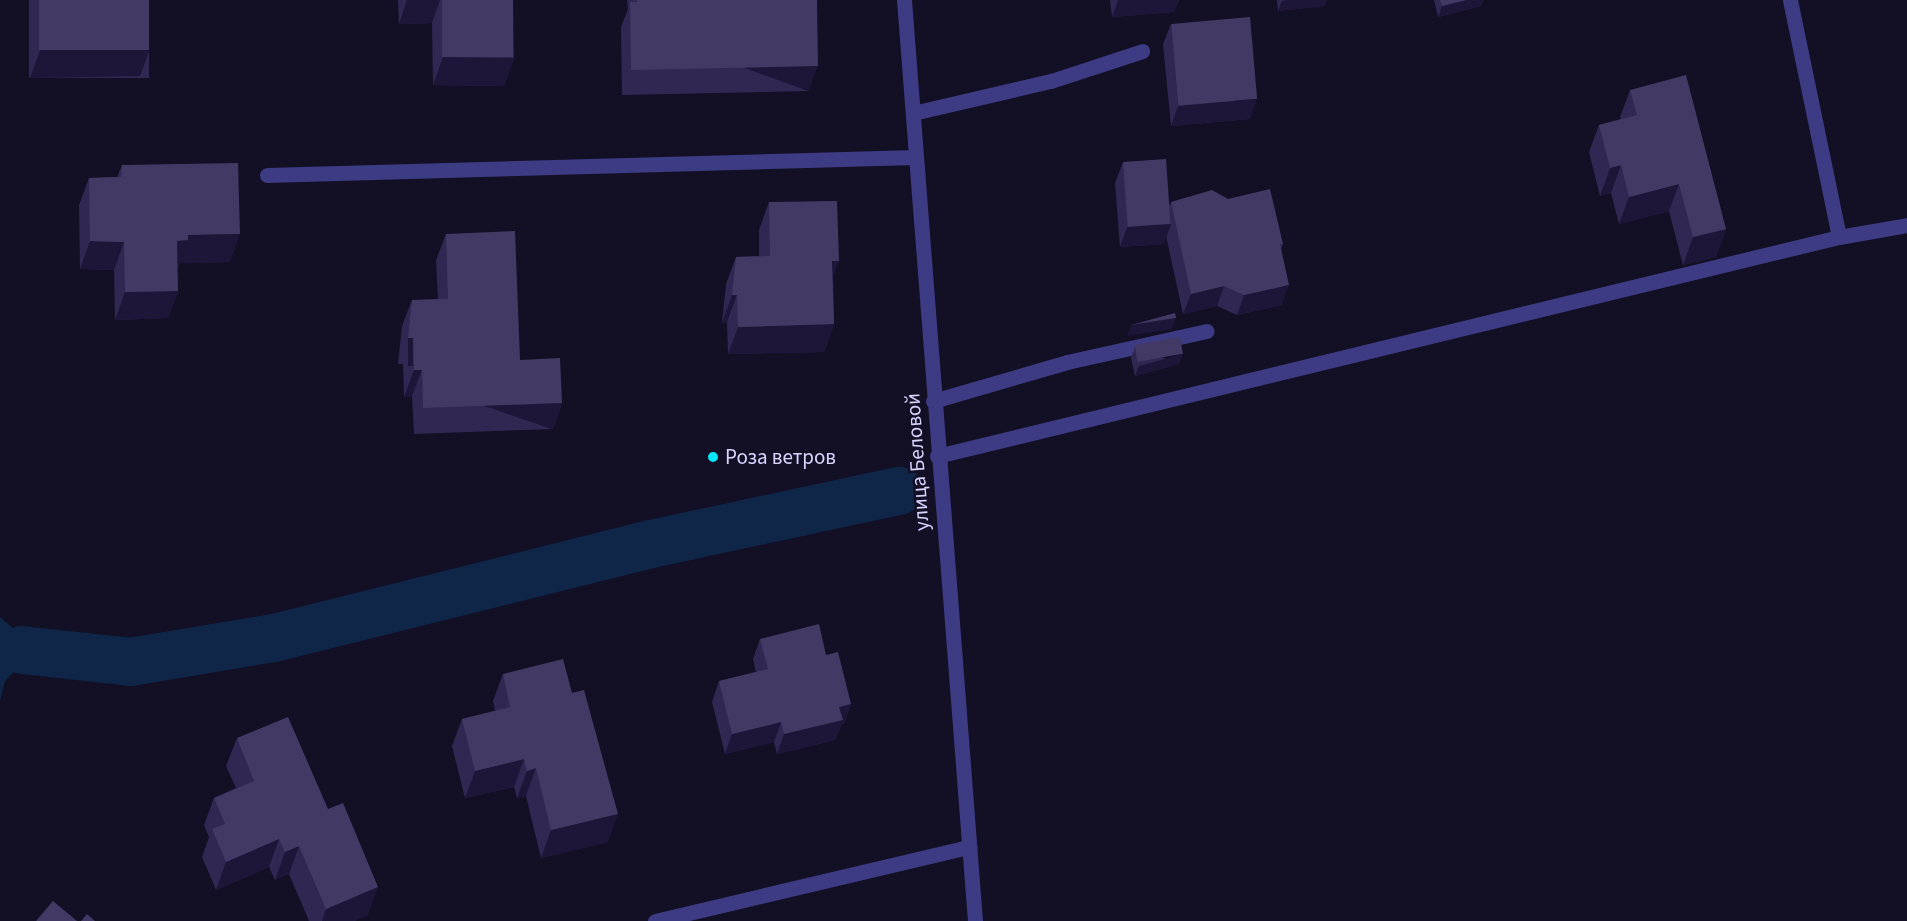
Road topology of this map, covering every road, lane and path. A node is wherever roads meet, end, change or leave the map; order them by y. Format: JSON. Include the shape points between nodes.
{"nodes":[{"id":1,"x":904,"y":0,"type":"edge"},
{"id":2,"x":1791,"y":0,"type":"edge"},
{"id":3,"x":1142,"y":51,"type":"dead end"},
{"id":4,"x":912,"y":113,"type":"junction"},
{"id":5,"x":916,"y":157,"type":"junction"},
{"id":6,"x":267,"y":175,"type":"dead end"},
{"id":7,"x":1907,"y":225,"type":"edge"},
{"id":8,"x":1839,"y":237,"type":"junction"},
{"id":9,"x":1207,"y":331,"type":"dead end"},
{"id":10,"x":933,"y":401,"type":"junction"},
{"id":11,"x":937,"y":456,"type":"junction"},
{"id":12,"x":969,"y":847,"type":"junction"},
{"id":13,"x":654,"y":921,"type":"edge"},
{"id":14,"x":975,"y":921,"type":"edge"}],
"edges":[{"from":1,"to":4,"type":"street","name":"улица Беловой"},
{"from":2,"to":8,"type":"street"},
{"from":3,"to":4,"type":"street","via":[[1051,81]]},
{"from":4,"to":5,"type":"street","name":"улица Беловой"},
{"from":5,"to":6,"type":"street"},
{"from":5,"to":10,"type":"street","name":"улица Беловой"},
{"from":7,"to":8,"type":"street"},
{"from":8,"to":11,"type":"street"},
{"from":9,"to":10,"type":"street","via":[[1067,362]]},
{"from":10,"to":11,"type":"street","name":"улица Беловой"},
{"from":11,"to":12,"type":"street","name":"улица Беловой"},
{"from":12,"to":13,"type":"street"},
{"from":12,"to":14,"type":"street","name":"улица Беловой"}]}
